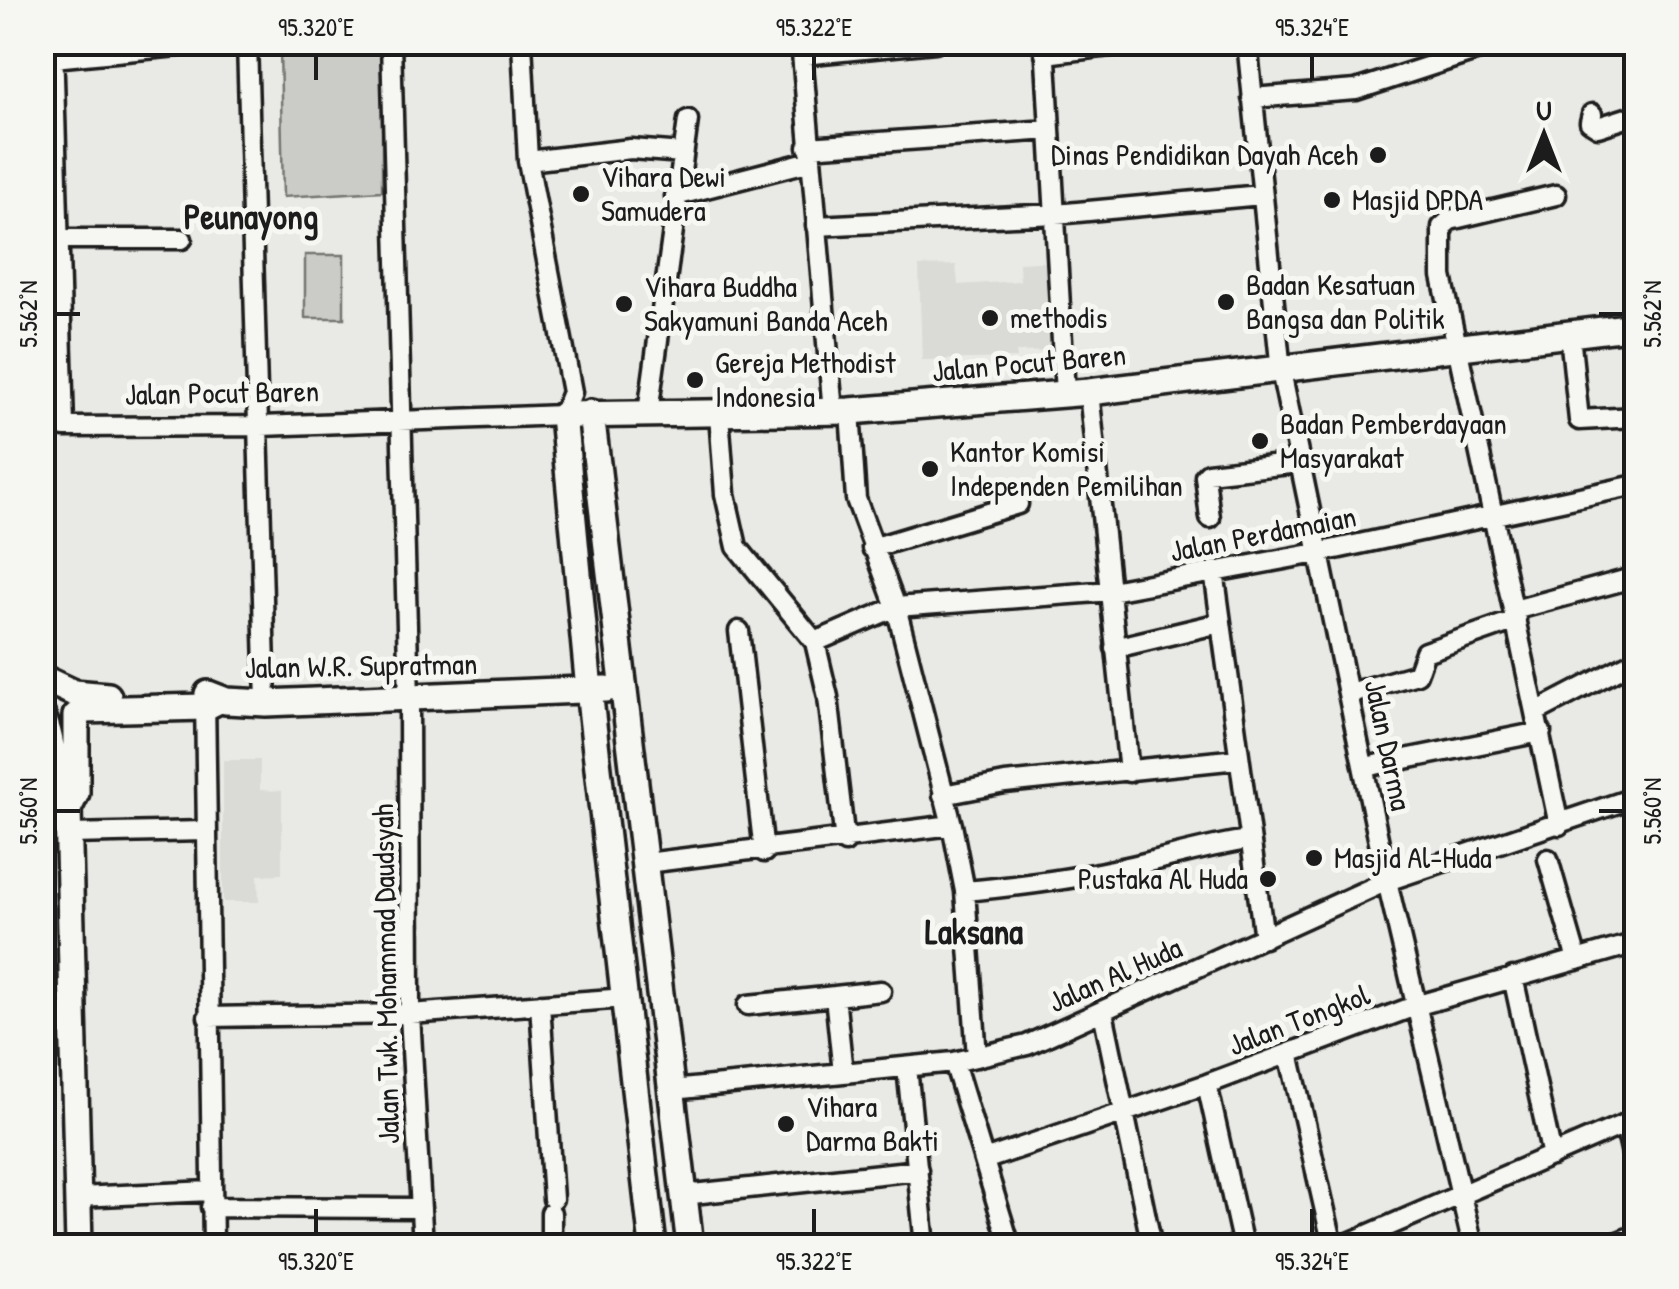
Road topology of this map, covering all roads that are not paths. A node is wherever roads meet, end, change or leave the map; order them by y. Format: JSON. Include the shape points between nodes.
{"nodes":[{"id":1,"x":248,"y":42,"type":"edge"},
{"id":2,"x":391,"y":42,"type":"edge"},
{"id":3,"x":522,"y":42,"type":"edge"},
{"id":4,"x":935,"y":42,"type":"edge"},
{"id":5,"x":1142,"y":42,"type":"edge"},
{"id":6,"x":1247,"y":42,"type":"edge"},
{"id":7,"x":1503,"y":42,"type":"edge"},
{"id":8,"x":208,"y":43,"type":"edge"},
{"id":9,"x":801,"y":48,"type":"edge"},
{"id":10,"x":1045,"y":48,"type":"edge"},
{"id":11,"x":53,"y":50,"type":"edge"},
{"id":12,"x":1252,"y":98,"type":"junction"},
{"id":13,"x":1592,"y":114,"type":"dead end"},
{"id":14,"x":1636,"y":115,"type":"edge"},
{"id":15,"x":688,"y":120,"type":"dead end"},
{"id":16,"x":1049,"y":130,"type":"junction"},
{"id":17,"x":683,"y":153,"type":"junction"},
{"id":18,"x":810,"y":154,"type":"junction"},
{"id":19,"x":528,"y":161,"type":"junction"},
{"id":20,"x":676,"y":196,"type":"junction"},
{"id":21,"x":1262,"y":196,"type":"junction"},
{"id":22,"x":1556,"y":196,"type":"dead end"},
{"id":23,"x":1056,"y":214,"type":"junction"},
{"id":24,"x":816,"y":226,"type":"junction"},
{"id":25,"x":182,"y":238,"type":"dead end"},
{"id":26,"x":60,"y":239,"type":"junction"},
{"id":27,"x":1636,"y":326,"type":"edge"},
{"id":28,"x":1570,"y":335,"type":"junction"},
{"id":29,"x":1458,"y":350,"type":"junction"},
{"id":30,"x":1281,"y":371,"type":"junction"},
{"id":31,"x":1077,"y":393,"type":"junction"},
{"id":32,"x":567,"y":404,"type":"junction"},
{"id":33,"x":592,"y":412,"type":"junction"},
{"id":34,"x":841,"y":412,"type":"junction"},
{"id":35,"x":648,"y":413,"type":"junction"},
{"id":36,"x":719,"y":414,"type":"junction"},
{"id":37,"x":1636,"y":417,"type":"edge"},
{"id":38,"x":398,"y":421,"type":"junction"},
{"id":39,"x":261,"y":426,"type":"junction"},
{"id":40,"x":1299,"y":463,"type":"junction"},
{"id":41,"x":1636,"y":486,"type":"edge"},
{"id":42,"x":1018,"y":504,"type":"dead end"},
{"id":43,"x":1491,"y":514,"type":"junction"},
{"id":44,"x":1210,"y":518,"type":"dead end"},
{"id":45,"x":872,"y":548,"type":"junction"},
{"id":46,"x":1317,"y":553,"type":"junction"},
{"id":47,"x":1214,"y":571,"type":"junction"},
{"id":48,"x":1636,"y":577,"type":"edge"},
{"id":49,"x":1110,"y":590,"type":"junction"},
{"id":50,"x":896,"y":607,"type":"junction"},
{"id":51,"x":1515,"y":615,"type":"junction"},
{"id":52,"x":1220,"y":623,"type":"junction"},
{"id":53,"x":739,"y":631,"type":"dead end"},
{"id":54,"x":815,"y":642,"type":"junction"},
{"id":55,"x":1115,"y":648,"type":"junction"},
{"id":56,"x":1636,"y":660,"type":"edge"},
{"id":57,"x":42,"y":678,"type":"edge"},
{"id":58,"x":626,"y":688,"type":"junction"},
{"id":59,"x":589,"y":690,"type":"junction"},
{"id":60,"x":1350,"y":693,"type":"junction"},
{"id":61,"x":210,"y":700,"type":"junction"},
{"id":62,"x":409,"y":700,"type":"junction"},
{"id":63,"x":266,"y":702,"type":"junction"},
{"id":64,"x":1538,"y":711,"type":"junction"},
{"id":65,"x":42,"y":716,"type":"edge"},
{"id":66,"x":1542,"y":732,"type":"junction"},
{"id":67,"x":1238,"y":759,"type":"junction"},
{"id":68,"x":1364,"y":766,"type":"junction"},
{"id":69,"x":1129,"y":772,"type":"junction"},
{"id":70,"x":943,"y":794,"type":"junction"},
{"id":71,"x":1636,"y":797,"type":"edge"},
{"id":72,"x":70,"y":822,"type":"junction"},
{"id":73,"x":952,"y":825,"type":"junction"},
{"id":74,"x":1559,"y":825,"type":"junction"},
{"id":75,"x":206,"y":831,"type":"junction"},
{"id":76,"x":1248,"y":840,"type":"junction"},
{"id":77,"x":844,"y":842,"type":"junction"},
{"id":78,"x":764,"y":852,"type":"junction"},
{"id":79,"x":1548,"y":859,"type":"dead end"},
{"id":80,"x":646,"y":863,"type":"junction"},
{"id":81,"x":1387,"y":881,"type":"junction"},
{"id":82,"x":965,"y":891,"type":"junction"},
{"id":83,"x":1264,"y":938,"type":"junction"},
{"id":84,"x":1636,"y":943,"type":"edge"},
{"id":85,"x":1576,"y":960,"type":"junction"},
{"id":86,"x":1513,"y":976,"type":"junction"},
{"id":87,"x":882,"y":991,"type":"dead end"},
{"id":88,"x":835,"y":996,"type":"junction"},
{"id":89,"x":626,"y":998,"type":"junction"},
{"id":90,"x":540,"y":1004,"type":"junction"},
{"id":91,"x":748,"y":1005,"type":"dead end"},
{"id":92,"x":1415,"y":1006,"type":"junction"},
{"id":93,"x":1103,"y":1012,"type":"junction"},
{"id":94,"x":410,"y":1014,"type":"junction"},
{"id":95,"x":208,"y":1017,"type":"junction"},
{"id":96,"x":1289,"y":1053,"type":"junction"},
{"id":97,"x":977,"y":1056,"type":"junction"},
{"id":98,"x":954,"y":1062,"type":"junction"},
{"id":99,"x":907,"y":1067,"type":"junction"},
{"id":100,"x":843,"y":1073,"type":"junction"},
{"id":101,"x":1207,"y":1084,"type":"junction"},
{"id":102,"x":672,"y":1090,"type":"junction"},
{"id":103,"x":1126,"y":1111,"type":"junction"},
{"id":104,"x":1631,"y":1122,"type":"edge"},
{"id":105,"x":1552,"y":1156,"type":"junction"},
{"id":106,"x":984,"y":1160,"type":"junction"},
{"id":107,"x":918,"y":1170,"type":"junction"},
{"id":108,"x":1636,"y":1171,"type":"edge"},
{"id":109,"x":684,"y":1195,"type":"junction"},
{"id":110,"x":1459,"y":1196,"type":"junction"},
{"id":111,"x":78,"y":1197,"type":"junction"},
{"id":112,"x":211,"y":1199,"type":"junction"},
{"id":113,"x":421,"y":1208,"type":"junction"},
{"id":114,"x":1636,"y":1235,"type":"edge"},
{"id":115,"x":79,"y":1246,"type":"edge"},
{"id":116,"x":212,"y":1246,"type":"edge"},
{"id":117,"x":423,"y":1246,"type":"edge"},
{"id":118,"x":551,"y":1246,"type":"edge"},
{"id":119,"x":654,"y":1246,"type":"edge"},
{"id":120,"x":690,"y":1246,"type":"edge"},
{"id":121,"x":925,"y":1246,"type":"edge"},
{"id":122,"x":1010,"y":1246,"type":"edge"},
{"id":123,"x":1152,"y":1246,"type":"edge"},
{"id":124,"x":1242,"y":1246,"type":"edge"},
{"id":125,"x":1333,"y":1246,"type":"edge"},
{"id":126,"x":1342,"y":1246,"type":"edge"},
{"id":127,"x":1473,"y":1246,"type":"edge"},
{"id":128,"x":1608,"y":1246,"type":"edge"}],
"edges":[{"from":1,"to":39,"type":"street"},
{"from":2,"to":38,"type":"street","name":"Jalan Twk. Mohammad Daudsyah"},
{"from":3,"to":19,"type":"street"},
{"from":4,"to":9,"type":"street"},
{"from":5,"to":10,"type":"street"},
{"from":6,"to":12,"type":"street","name":"Jalan Darma"},
{"from":7,"to":12,"type":"street","via":[[1356,90]]},
{"from":8,"to":11,"type":"street"},
{"from":9,"to":18,"type":"street"},
{"from":10,"to":16,"type":"street"},
{"from":11,"to":26,"type":"street"},
{"from":12,"to":21,"type":"street","name":"Jalan Darma"},
{"from":13,"to":14,"type":"street","via":[[1590,122],[1598,127]]},
{"from":15,"to":17,"type":"street"},
{"from":16,"to":18,"type":"street"},
{"from":16,"to":23,"type":"street"},
{"from":17,"to":19,"type":"street","via":[[631,148]]},
{"from":17,"to":20,"type":"street"},
{"from":18,"to":20,"type":"street"},
{"from":18,"to":24,"type":"street"},
{"from":19,"to":32,"type":"street"},
{"from":20,"to":35,"type":"street"},
{"from":21,"to":23,"type":"street"},
{"from":21,"to":30,"type":"street","name":"Jalan Darma"},
{"from":22,"to":29,"type":"street","via":[[1442,226],[1442,276]]},
{"from":23,"to":24,"type":"street"},
{"from":23,"to":31,"type":"street"},
{"from":24,"to":34,"type":"street"},
{"from":25,"to":26,"type":"street"},
{"from":26,"to":39,"type":"street","name":"Jalan Pocut Baren","via":[[64,428]]},
{"from":27,"to":28,"type":"main road","name":"Jalan Pocut Baren"},
{"from":28,"to":29,"type":"main road","name":"Jalan Pocut Baren"},
{"from":28,"to":37,"type":"street","via":[[1578,420]]},
{"from":29,"to":30,"type":"main road","name":"Jalan Pocut Baren"},
{"from":29,"to":43,"type":"street"},
{"from":30,"to":31,"type":"main road","name":"Jalan Pocut Baren"},
{"from":30,"to":40,"type":"street","name":"Jalan Darma"},
{"from":31,"to":34,"type":"main road","name":"Jalan Pocut Baren"},
{"from":31,"to":49,"type":"street"},
{"from":32,"to":33,"type":"main road","name":"Jalan Pocut Baren"},
{"from":32,"to":38,"type":"street","name":"Jalan Pocut Baren"},
{"from":32,"to":59,"type":"main road"},
{"from":33,"to":35,"type":"main road","name":"Jalan Pocut Baren"},
{"from":33,"to":58,"type":"main road"},
{"from":34,"to":36,"type":"main road","name":"Jalan Pocut Baren"},
{"from":34,"to":45,"type":"street"},
{"from":35,"to":36,"type":"main road","name":"Jalan Pocut Baren"},
{"from":36,"to":54,"type":"street","via":[[725,494],[738,547]]},
{"from":38,"to":39,"type":"street","name":"Jalan Pocut Baren"},
{"from":38,"to":62,"type":"street","name":"Jalan Twk. Mohammad Daudsyah"},
{"from":39,"to":63,"type":"street"},
{"from":40,"to":44,"type":"street","via":[[1208,473]]},
{"from":40,"to":46,"type":"street","name":"Jalan Darma"},
{"from":41,"to":43,"type":"street","name":"Jalan Perdamaian"},
{"from":42,"to":45,"type":"street"},
{"from":43,"to":46,"type":"street","name":"Jalan Perdamaian"},
{"from":43,"to":51,"type":"street"},
{"from":45,"to":50,"type":"street"},
{"from":46,"to":47,"type":"street","name":"Jalan Perdamaian"},
{"from":46,"to":60,"type":"street","name":"Jalan Darma"},
{"from":47,"to":49,"type":"street","name":"Jalan Perdamaian"},
{"from":47,"to":52,"type":"street"},
{"from":48,"to":51,"type":"street"},
{"from":49,"to":50,"type":"street","name":"Jalan Perdamaian"},
{"from":49,"to":55,"type":"street"},
{"from":50,"to":54,"type":"street","name":"Jalan Perdamaian"},
{"from":50,"to":70,"type":"street"},
{"from":51,"to":60,"type":"street","via":[[1425,652],[1417,674]]},
{"from":51,"to":64,"type":"street"},
{"from":52,"to":55,"type":"street"},
{"from":52,"to":67,"type":"street"},
{"from":53,"to":78,"type":"street"},
{"from":54,"to":77,"type":"street"},
{"from":55,"to":69,"type":"street"},
{"from":56,"to":64,"type":"street"},
{"from":57,"to":61,"type":"main road","name":"Jalan W.R. Supratman","via":[[74,694]]},
{"from":58,"to":59,"type":"main road","name":"Jalan W.R. Supratman"},
{"from":58,"to":80,"type":"main road"},
{"from":59,"to":62,"type":"main road","name":"Jalan W.R. Supratman"},
{"from":59,"to":89,"type":"main road"},
{"from":60,"to":68,"type":"street","name":"Jalan Darma"},
{"from":61,"to":63,"type":"main road","name":"Jalan W.R. Supratman"},
{"from":61,"to":72,"type":"main road","via":[[78,713]]},
{"from":61,"to":75,"type":"street"},
{"from":62,"to":63,"type":"main road","name":"Jalan W.R. Supratman"},
{"from":62,"to":94,"type":"street","name":"Jalan Twk. Mohammad Daudsyah"},
{"from":64,"to":66,"type":"street"},
{"from":65,"to":72,"type":"main road"},
{"from":66,"to":68,"type":"street"},
{"from":66,"to":74,"type":"street"},
{"from":67,"to":69,"type":"street"},
{"from":67,"to":76,"type":"street"},
{"from":68,"to":81,"type":"street","name":"Jalan Darma"},
{"from":69,"to":70,"type":"street"},
{"from":70,"to":73,"type":"street"},
{"from":71,"to":74,"type":"street","name":"Jalan Al Huda"},
{"from":72,"to":75,"type":"street"},
{"from":72,"to":111,"type":"main road"},
{"from":73,"to":77,"type":"street"},
{"from":73,"to":82,"type":"street"},
{"from":74,"to":81,"type":"street","name":"Jalan Al Huda"},
{"from":75,"to":95,"type":"street"},
{"from":76,"to":82,"type":"street","via":[[1063,879]]},
{"from":76,"to":83,"type":"street"},
{"from":77,"to":78,"type":"street"},
{"from":78,"to":80,"type":"street"},
{"from":79,"to":85,"type":"street"},
{"from":80,"to":102,"type":"main road"},
{"from":81,"to":83,"type":"street","name":"Jalan Al Huda"},
{"from":81,"to":92,"type":"street","name":"Jalan Darma"},
{"from":82,"to":97,"type":"street"},
{"from":83,"to":93,"type":"street","name":"Jalan Al Huda"},
{"from":84,"to":85,"type":"street","name":"Jalan Tongkol"},
{"from":85,"to":86,"type":"street","name":"Jalan Tongkol"},
{"from":86,"to":92,"type":"street","name":"Jalan Tongkol"},
{"from":86,"to":105,"type":"street"},
{"from":87,"to":88,"type":"street"},
{"from":88,"to":91,"type":"street"},
{"from":88,"to":100,"type":"street"},
{"from":89,"to":90,"type":"street"},
{"from":89,"to":119,"type":"main road"},
{"from":90,"to":94,"type":"street"},
{"from":90,"to":118,"type":"street"},
{"from":92,"to":96,"type":"street","name":"Jalan Tongkol"},
{"from":92,"to":110,"type":"street","name":"Jalan Darma"},
{"from":93,"to":97,"type":"street","name":"Jalan Al Huda","via":[[1026,1046]]},
{"from":93,"to":103,"type":"street"},
{"from":94,"to":95,"type":"street"},
{"from":94,"to":113,"type":"street","name":"Jalan Twk. Mohammad Daudsyah"},
{"from":95,"to":112,"type":"street"},
{"from":96,"to":101,"type":"street","name":"Jalan Tongkol"},
{"from":96,"to":125,"type":"street"},
{"from":97,"to":98,"type":"street","name":"Jalan Al Huda"},
{"from":98,"to":99,"type":"street","name":"Jalan Al Huda"},
{"from":98,"to":106,"type":"street"},
{"from":99,"to":100,"type":"street","name":"Jalan Al Huda"},
{"from":99,"to":107,"type":"street"},
{"from":100,"to":102,"type":"street","name":"Jalan Al Huda"},
{"from":101,"to":103,"type":"street","name":"Jalan Tongkol"},
{"from":101,"to":124,"type":"street"},
{"from":102,"to":109,"type":"main road"},
{"from":103,"to":106,"type":"street","name":"Jalan Tongkol"},
{"from":103,"to":123,"type":"street"},
{"from":104,"to":105,"type":"street"},
{"from":104,"to":108,"type":"street"},
{"from":105,"to":110,"type":"street"},
{"from":106,"to":122,"type":"street"},
{"from":107,"to":109,"type":"street"},
{"from":107,"to":121,"type":"street"},
{"from":109,"to":120,"type":"main road"},
{"from":110,"to":126,"type":"street"},
{"from":110,"to":127,"type":"street","name":"Jalan Darma"},
{"from":111,"to":112,"type":"street"},
{"from":111,"to":115,"type":"main road"},
{"from":112,"to":113,"type":"street"},
{"from":112,"to":116,"type":"street"},
{"from":113,"to":117,"type":"street","name":"Jalan Twk. Mohammad Daudsyah"},
{"from":114,"to":128,"type":"street"}]}
